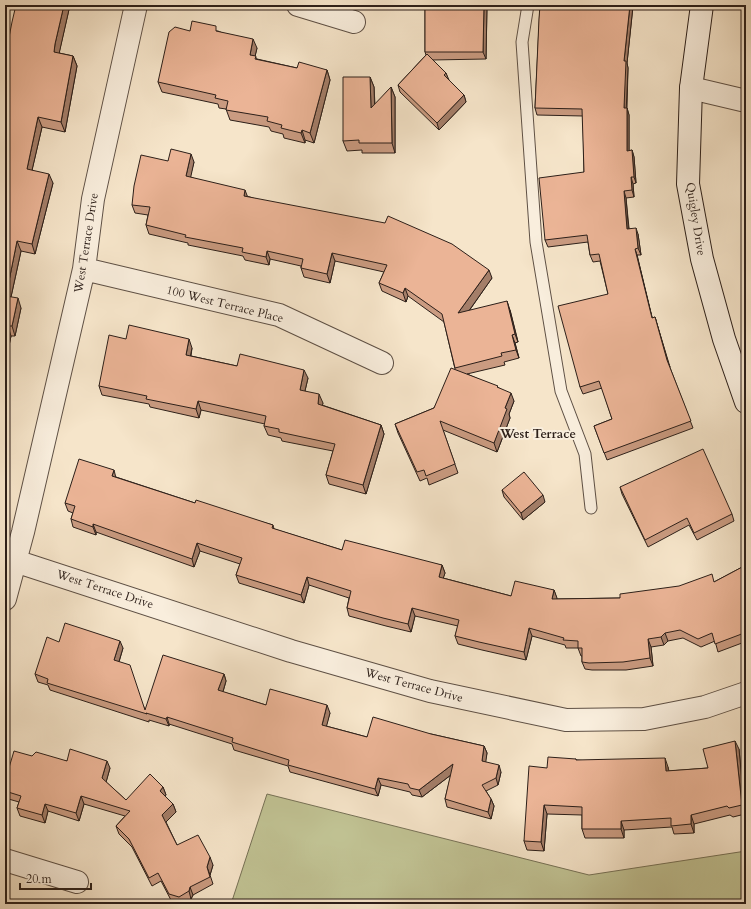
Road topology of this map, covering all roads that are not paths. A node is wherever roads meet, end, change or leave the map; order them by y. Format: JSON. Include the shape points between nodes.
{"nodes":[{"id":1,"x":136,"y":5,"type":"edge"},
{"id":2,"x":298,"y":5,"type":"edge"},
{"id":3,"x":528,"y":5,"type":"edge"},
{"id":4,"x":702,"y":5,"type":"edge"},
{"id":5,"x":354,"y":22,"type":"dead end"},
{"id":6,"x":691,"y":88,"type":"junction"},
{"id":7,"x":746,"y":101,"type":"edge"},
{"id":8,"x":84,"y":269,"type":"junction"},
{"id":9,"x":382,"y":363,"type":"dead end"},
{"id":10,"x":746,"y":402,"type":"edge"},
{"id":11,"x":591,"y":508,"type":"dead end"},
{"id":12,"x":15,"y":561,"type":"junction"},
{"id":13,"x":5,"y":599,"type":"edge"},
{"id":14,"x":746,"y":693,"type":"edge"},
{"id":15,"x":5,"y":860,"type":"edge"},
{"id":16,"x":77,"y":882,"type":"dead end"}],
"edges":[{"from":1,"to":8,"type":"street","name":"West Terrace Drive","via":[[92,199]]},
{"from":2,"to":5,"type":"street"},
{"from":3,"to":11,"type":"lane","via":[[522,42],[536,242],[561,391],[585,454]]},
{"from":4,"to":6,"type":"street","name":"Quigley Drive"},
{"from":6,"to":7,"type":"street"},
{"from":6,"to":10,"type":"street","name":"Quigley Drive","via":[[688,184],[702,259],[724,339]]},
{"from":8,"to":9,"type":"street","name":"100 West Terrace Place","via":[[279,315]]},
{"from":8,"to":12,"type":"street","name":"West Terrace Drive"},
{"from":12,"to":13,"type":"street"},
{"from":12,"to":14,"type":"street","name":"West Terrace Drive","via":[[291,651],[430,691],[566,720],[644,720],[705,707]]},
{"from":15,"to":16,"type":"street"}]}
